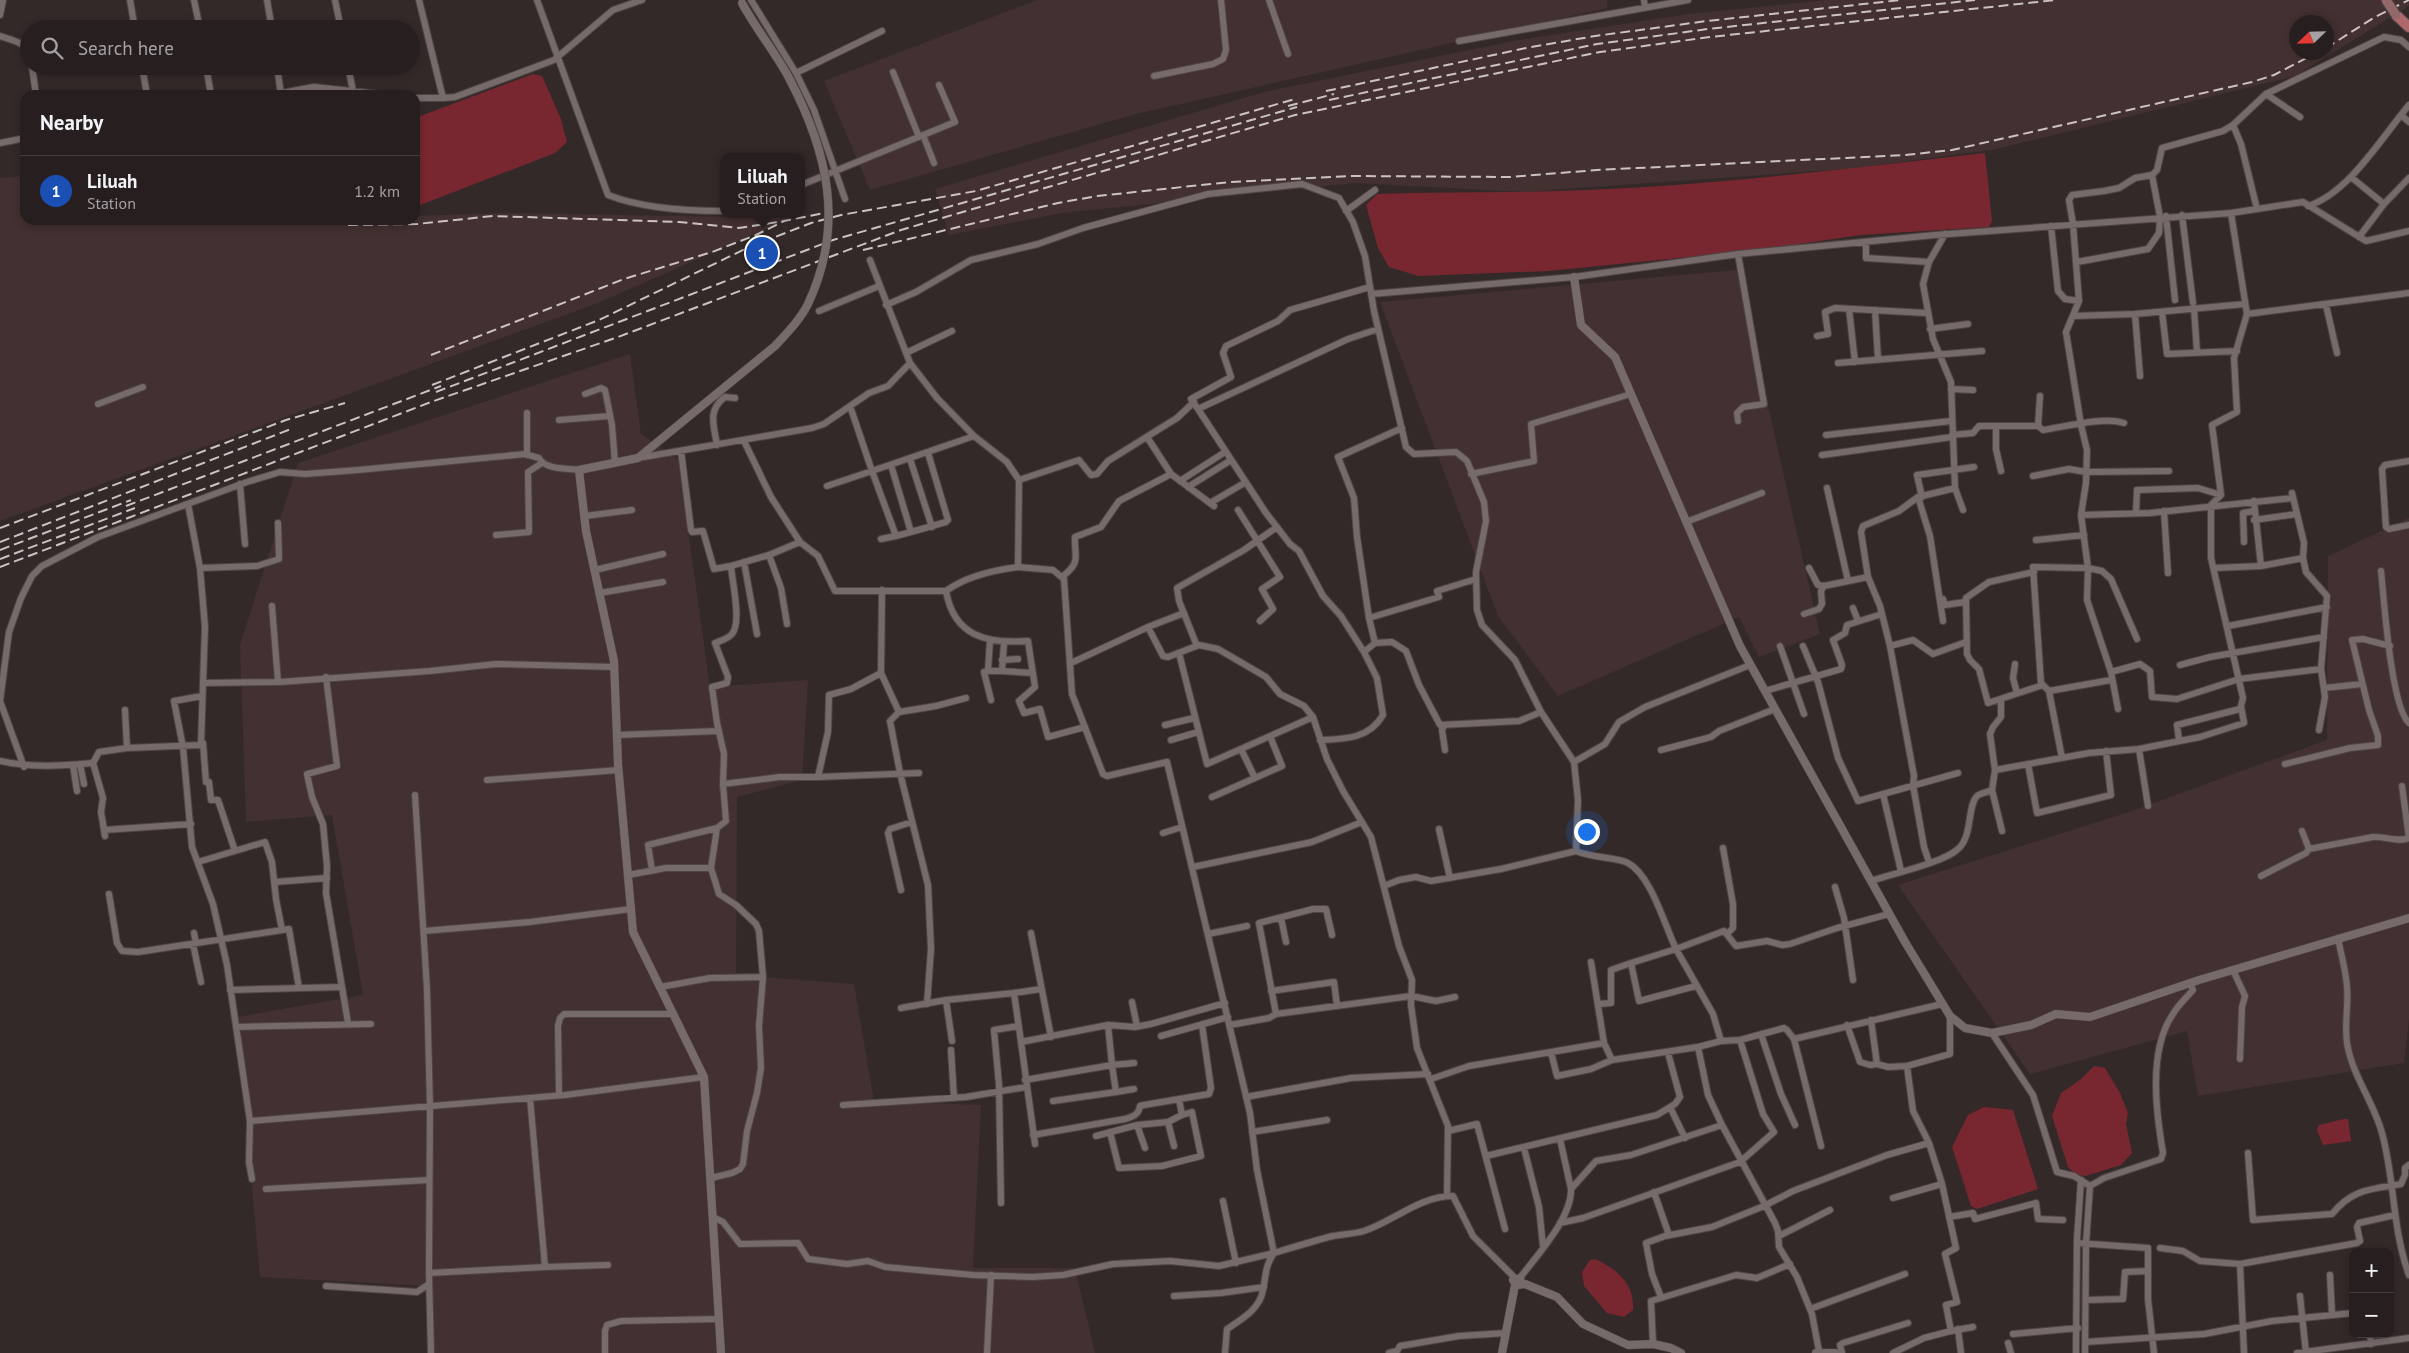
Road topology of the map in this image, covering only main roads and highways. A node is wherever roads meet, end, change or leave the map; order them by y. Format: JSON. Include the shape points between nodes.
{"nodes":[{"id":1,"x":2386,"y":0,"type":"edge"},
{"id":2,"x":2396,"y":15,"type":"joint"},
{"id":3,"x":2409,"y":27,"type":"edge"}],
"edges":[{"from":1,"to":2,"type":"main road","bridge":true},
{"from":2,"to":3,"type":"main road"}]}
